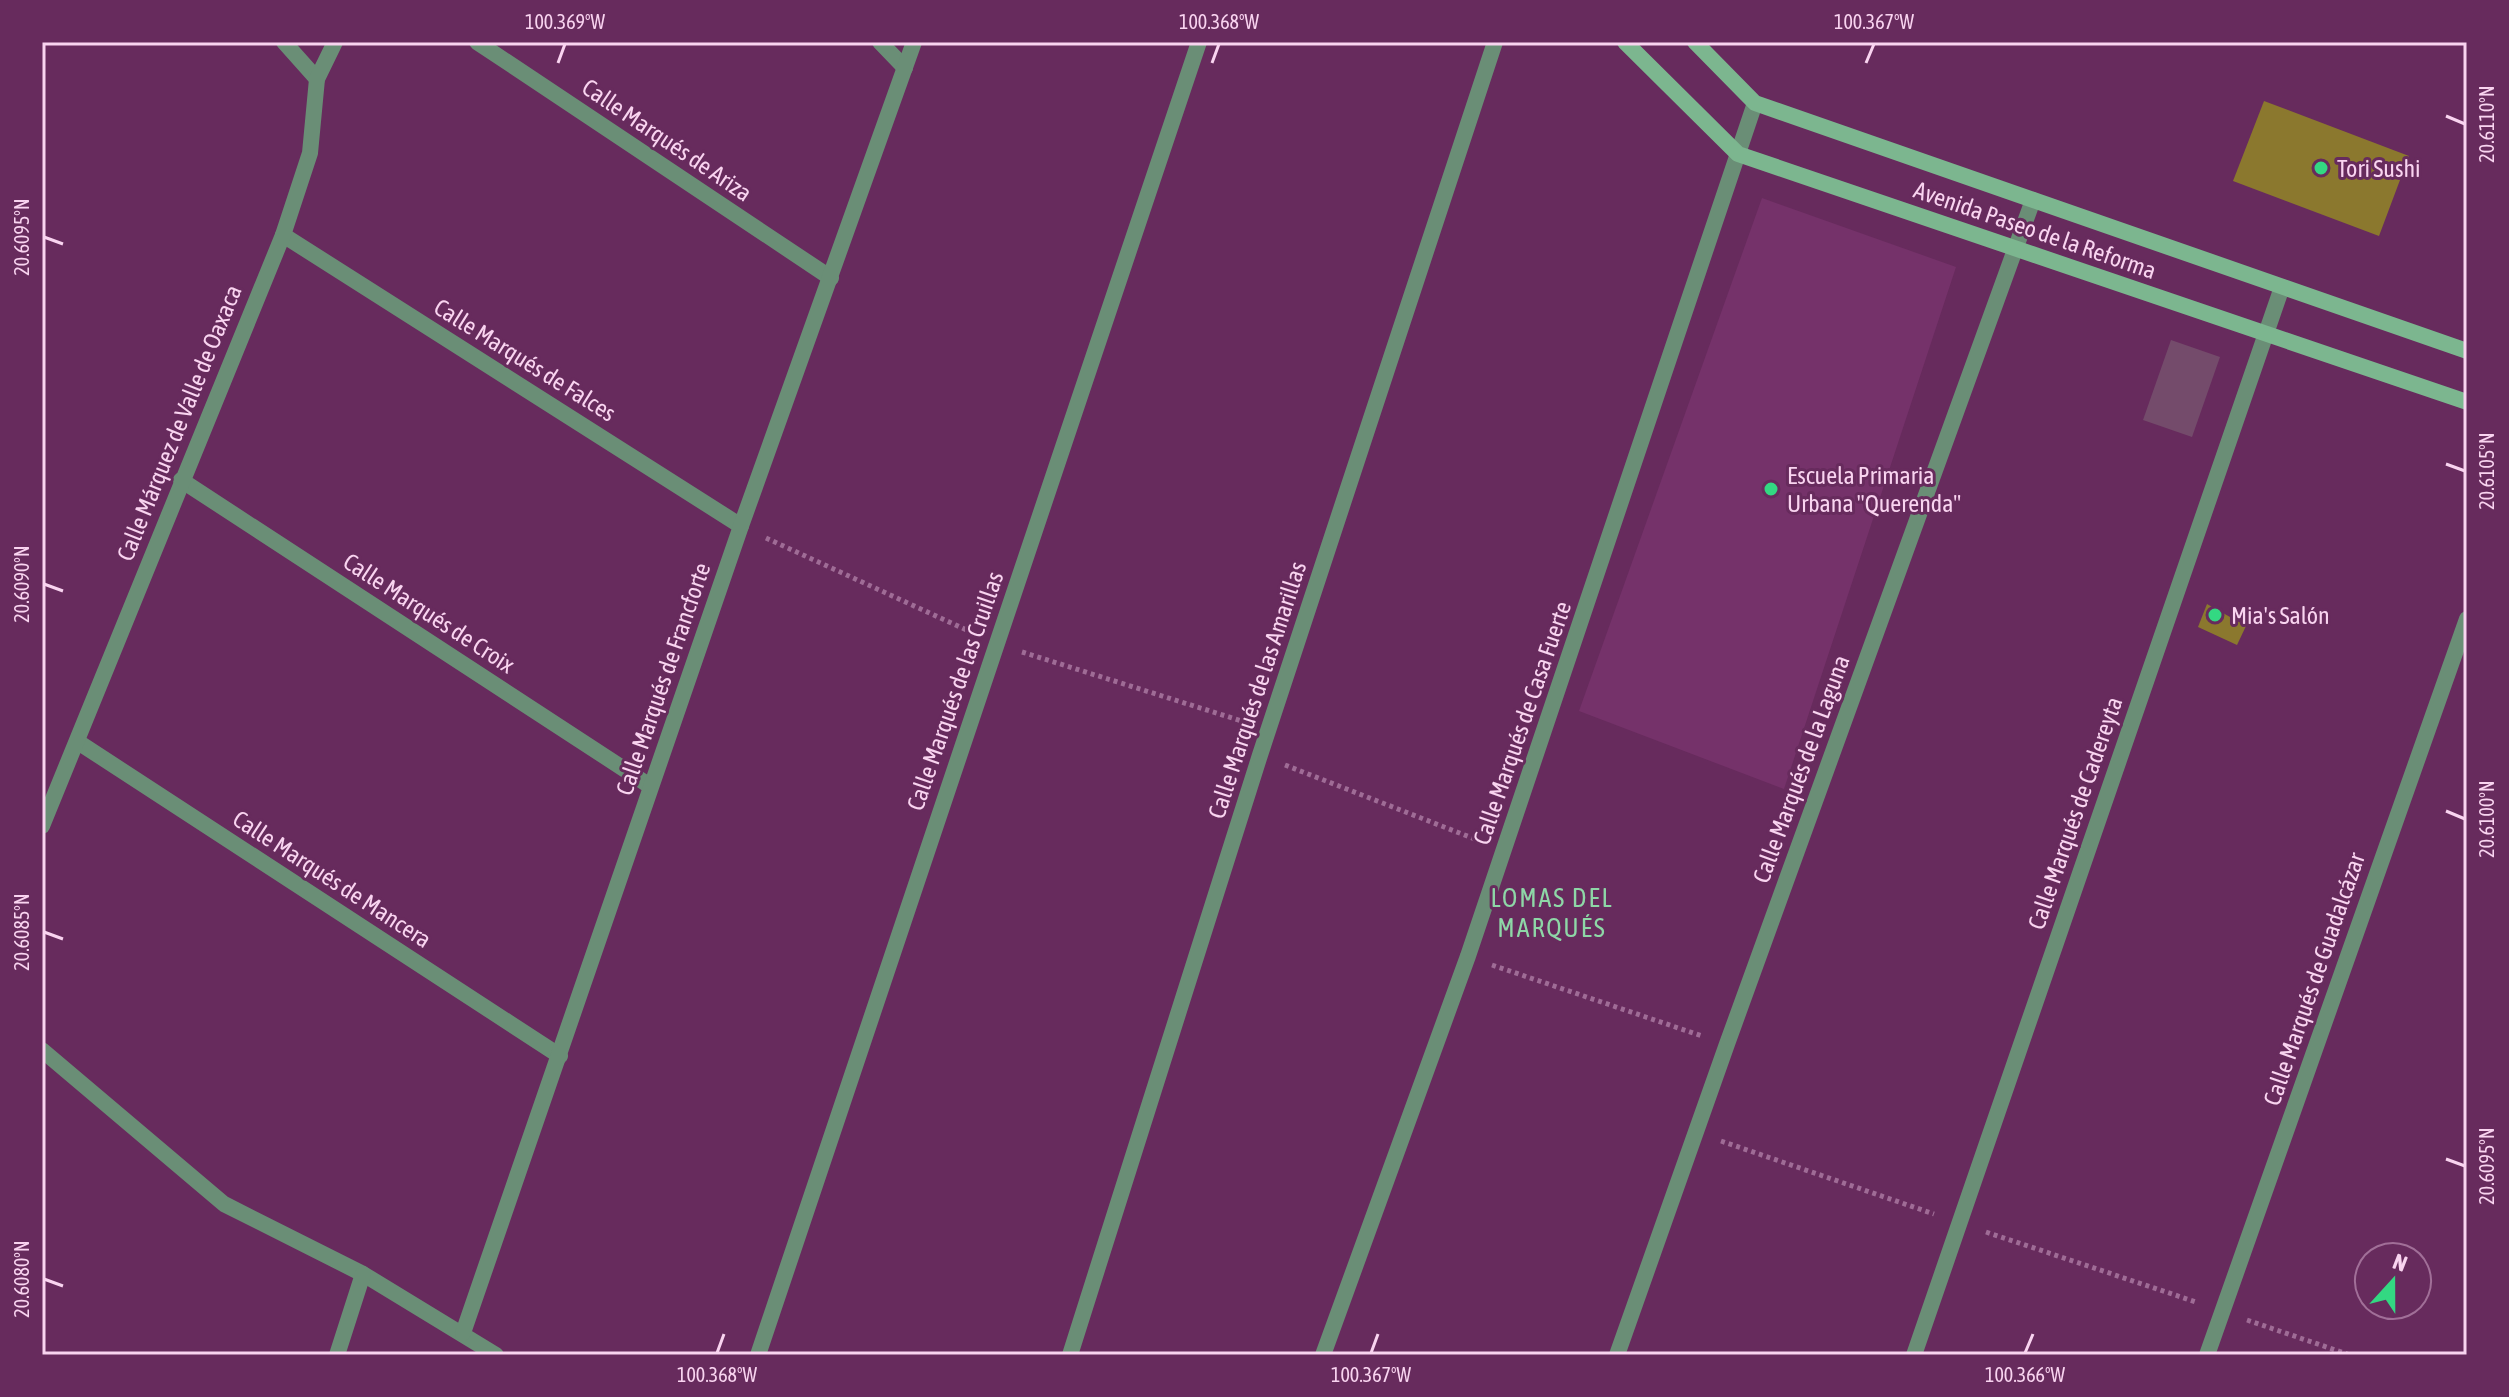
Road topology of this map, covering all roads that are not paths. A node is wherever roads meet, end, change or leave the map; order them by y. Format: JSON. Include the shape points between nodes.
{"nodes":[{"id":1,"x":284,"y":42,"type":"edge"},
{"id":2,"x":335,"y":42,"type":"edge"},
{"id":3,"x":477,"y":42,"type":"edge"},
{"id":4,"x":880,"y":42,"type":"edge"},
{"id":5,"x":914,"y":42,"type":"edge"},
{"id":6,"x":1199,"y":42,"type":"edge"},
{"id":7,"x":1495,"y":42,"type":"edge"},
{"id":8,"x":1625,"y":42,"type":"edge"},
{"id":9,"x":1695,"y":42,"type":"edge"},
{"id":10,"x":905,"y":68,"type":"junction"},
{"id":11,"x":317,"y":79,"type":"junction"},
{"id":12,"x":1755,"y":103,"type":"junction"},
{"id":13,"x":1738,"y":154,"type":"junction"},
{"id":14,"x":2033,"y":200,"type":"junction"},
{"id":15,"x":283,"y":235,"type":"junction"},
{"id":16,"x":2016,"y":248,"type":"junction"},
{"id":17,"x":831,"y":278,"type":"junction"},
{"id":18,"x":2282,"y":287,"type":"junction"},
{"id":19,"x":2266,"y":335,"type":"junction"},
{"id":20,"x":2467,"y":351,"type":"edge"},
{"id":21,"x":2467,"y":402,"type":"edge"},
{"id":22,"x":181,"y":480,"type":"junction"},
{"id":23,"x":741,"y":526,"type":"junction"},
{"id":24,"x":2467,"y":619,"type":"edge"},
{"id":25,"x":78,"y":742,"type":"junction"},
{"id":26,"x":650,"y":786,"type":"junction"},
{"id":27,"x":42,"y":826,"type":"edge"},
{"id":28,"x":42,"y":1050,"type":"edge"},
{"id":29,"x":560,"y":1056,"type":"junction"},
{"id":30,"x":363,"y":1274,"type":"junction"},
{"id":31,"x":463,"y":1333,"type":"junction"},
{"id":32,"x":337,"y":1355,"type":"edge"},
{"id":33,"x":496,"y":1355,"type":"edge"},
{"id":34,"x":758,"y":1355,"type":"edge"},
{"id":35,"x":1070,"y":1355,"type":"edge"},
{"id":36,"x":1323,"y":1355,"type":"edge"},
{"id":37,"x":1617,"y":1355,"type":"edge"},
{"id":38,"x":1914,"y":1355,"type":"edge"},
{"id":39,"x":2207,"y":1355,"type":"edge"}],
"edges":[{"from":1,"to":11,"type":"street"},
{"from":2,"to":11,"type":"street"},
{"from":3,"to":17,"type":"street","name":"Calle Marqués de Ariza"},
{"from":4,"to":10,"type":"street"},
{"from":5,"to":10,"type":"street","name":"Calle Marqués de Francforte"},
{"from":6,"to":34,"type":"street","name":"Calle Marqués de las Cruillas"},
{"from":7,"to":35,"type":"street","name":"Calle Marqués de las Amarillas","via":[[1260,755]]},
{"from":8,"to":13,"type":"street","name":"Avenida Paseo de la Reforma"},
{"from":9,"to":12,"type":"street","name":"Avenida Paseo de la Reforma"},
{"from":10,"to":17,"type":"street","name":"Calle Marqués de Francforte"},
{"from":11,"to":15,"type":"street","name":"Calle Márquez de Valle de Oaxaca","via":[[310,153]]},
{"from":12,"to":13,"type":"street","name":"Calle Marqués de Casa Fuerte"},
{"from":12,"to":14,"type":"street","name":"Avenida Paseo de la Reforma"},
{"from":13,"to":16,"type":"street","name":"Avenida Paseo de la Reforma"},
{"from":13,"to":36,"type":"street","name":"Calle Marqués de Casa Fuerte","via":[[1468,956]]},
{"from":14,"to":16,"type":"street","name":"Calle Marqués de la Laguna"},
{"from":14,"to":18,"type":"street","name":"Avenida Paseo de la Reforma"},
{"from":15,"to":22,"type":"street","name":"Calle Márquez de Valle de Oaxaca"},
{"from":15,"to":23,"type":"street","name":"Calle Marqués de Falces"},
{"from":16,"to":19,"type":"street","name":"Avenida Paseo de la Reforma"},
{"from":16,"to":37,"type":"street","name":"Calle Marqués de la Laguna"},
{"from":17,"to":23,"type":"street","name":"Calle Marqués de Francforte"},
{"from":18,"to":19,"type":"street","name":"Calle Marqués de Cadereyta"},
{"from":18,"to":20,"type":"street","name":"Avenida Paseo de la Reforma"},
{"from":19,"to":21,"type":"street","name":"Avenida Paseo de la Reforma"},
{"from":19,"to":38,"type":"street","name":"Calle Marqués de Cadereyta"},
{"from":22,"to":25,"type":"street","name":"Calle Márquez de Valle de Oaxaca"},
{"from":22,"to":26,"type":"street","name":"Calle Marqués de Croix"},
{"from":23,"to":26,"type":"street","name":"Calle Marqués de Francforte"},
{"from":24,"to":39,"type":"street","name":"Calle Marqués de Guadalcázar"},
{"from":25,"to":27,"type":"street","name":"Calle Márquez de Valle de Oaxaca"},
{"from":25,"to":29,"type":"street","name":"Calle Marqués de Mancera"},
{"from":26,"to":29,"type":"street","name":"Calle Marqués de Francforte"},
{"from":28,"to":30,"type":"street","via":[[224,1204]]},
{"from":29,"to":31,"type":"street","name":"Calle Marqués de Francforte"},
{"from":30,"to":31,"type":"street"},
{"from":30,"to":32,"type":"street"},
{"from":31,"to":33,"type":"street"}]}
